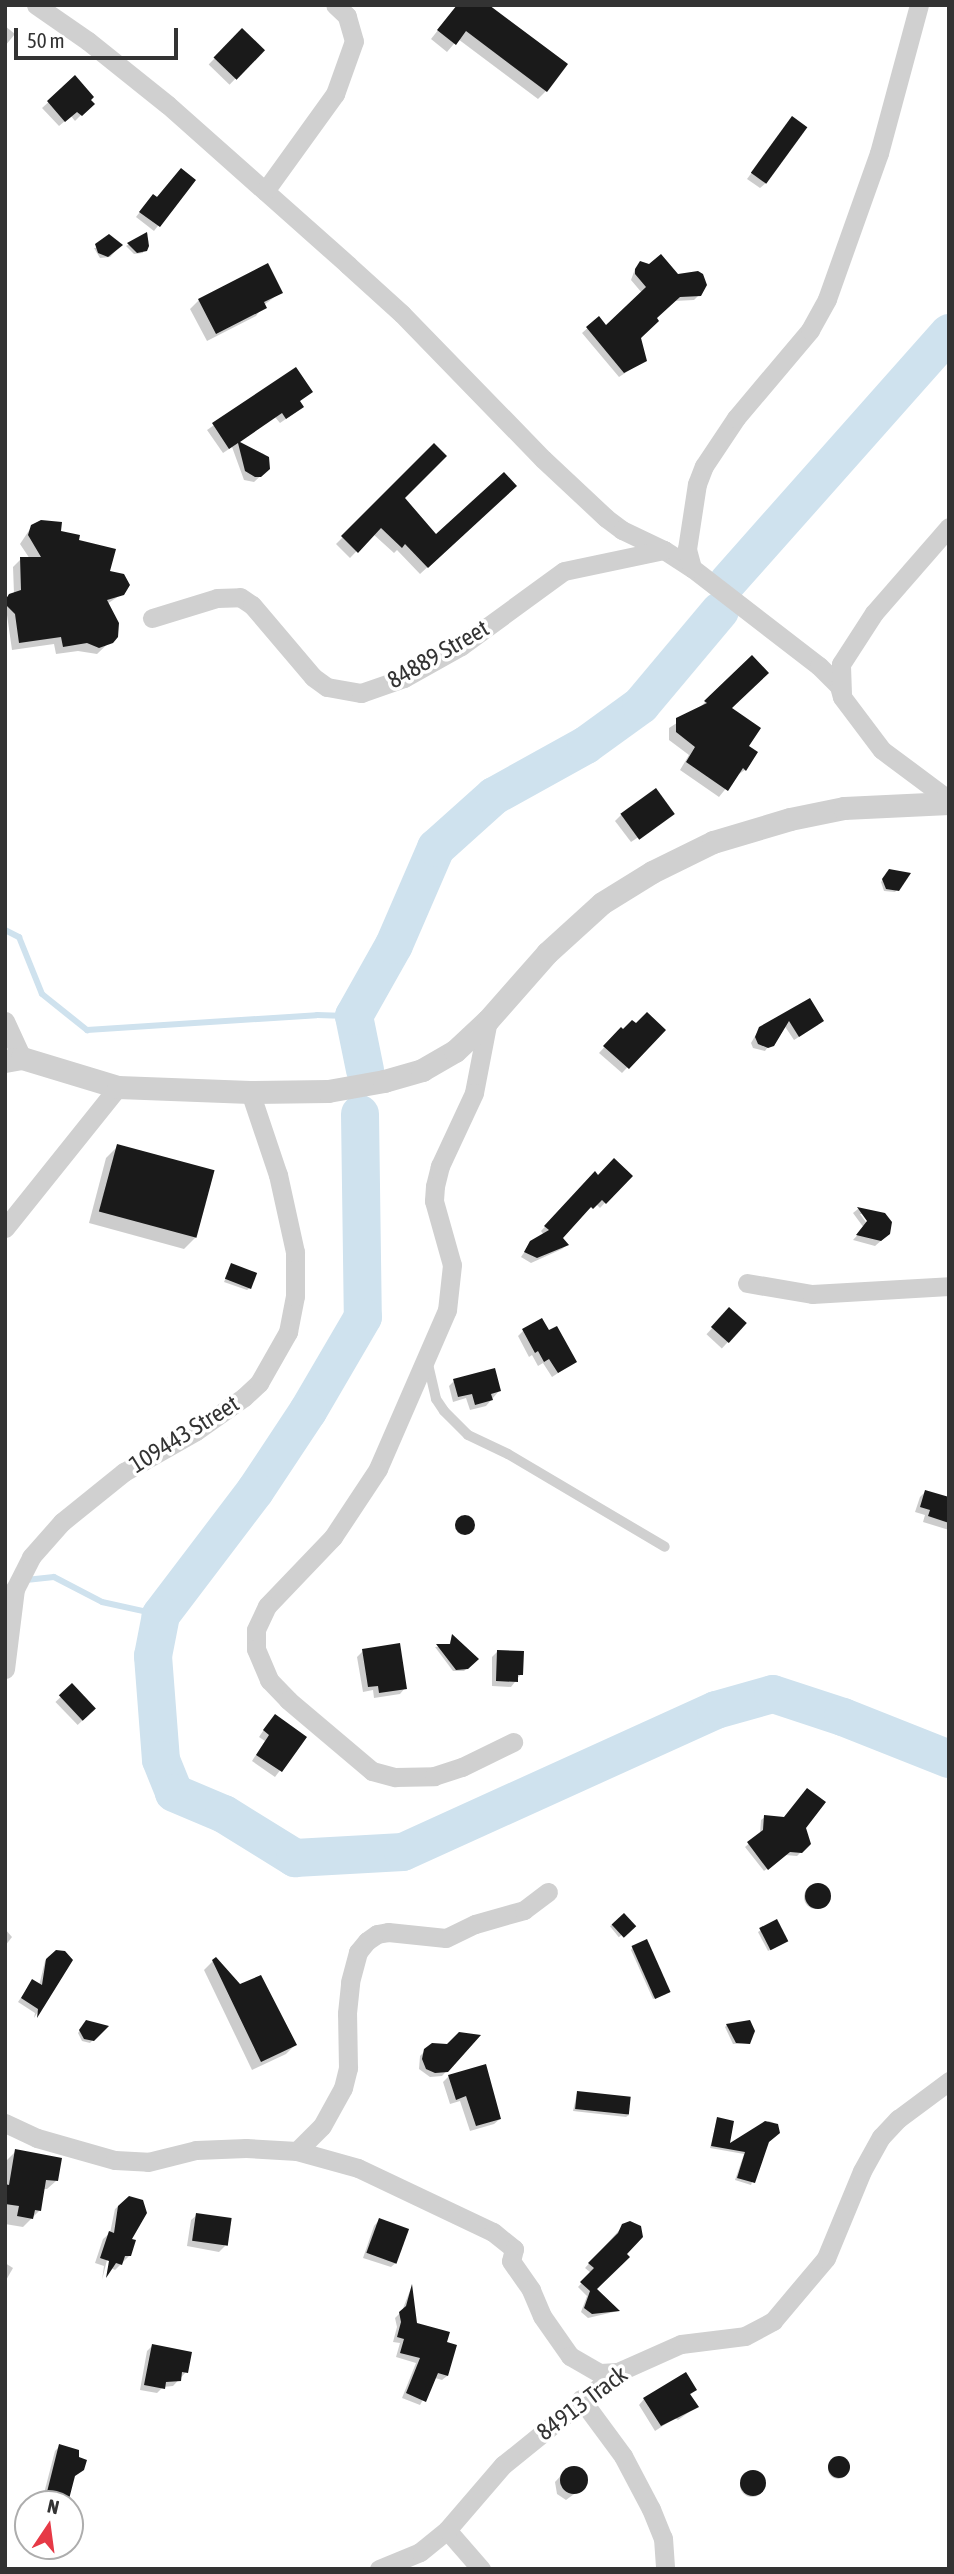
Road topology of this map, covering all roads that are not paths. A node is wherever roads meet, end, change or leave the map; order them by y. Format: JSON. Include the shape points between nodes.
{"nodes":[{"id":1,"x":36,"y":5,"type":"edge"},
{"id":2,"x":335,"y":5,"type":"edge"},
{"id":3,"x":919,"y":5,"type":"edge"},
{"id":4,"x":265,"y":191,"type":"junction"},
{"id":5,"x":949,"y":527,"type":"edge"},
{"id":6,"x":664,"y":550,"type":"junction"},
{"id":7,"x":692,"y":568,"type":"junction"},
{"id":8,"x":152,"y":618,"type":"dead end"},
{"id":9,"x":842,"y":698,"type":"junction"},
{"id":10,"x":949,"y":802,"type":"edge"},
{"id":11,"x":488,"y":1020,"type":"junction"},
{"id":12,"x":5,"y":1021,"type":"edge"},
{"id":13,"x":14,"y":1060,"type":"edge"},
{"id":14,"x":118,"y":1087,"type":"junction"},
{"id":15,"x":250,"y":1092,"type":"junction"},
{"id":16,"x":5,"y":1228,"type":"edge"},
{"id":17,"x":747,"y":1283,"type":"dead end"},
{"id":18,"x":949,"y":1286,"type":"edge"},
{"id":19,"x":428,"y":1359,"type":"junction"},
{"id":20,"x":664,"y":1547,"type":"dead end"},
{"id":21,"x":5,"y":1669,"type":"edge"},
{"id":22,"x":513,"y":1742,"type":"dead end"},
{"id":23,"x":548,"y":1892,"type":"dead end"},
{"id":24,"x":949,"y":2081,"type":"edge"},
{"id":25,"x":5,"y":2123,"type":"edge"},
{"id":26,"x":297,"y":2151,"type":"junction"},
{"id":27,"x":618,"y":2372,"type":"junction"},
{"id":28,"x":581,"y":2399,"type":"junction"},
{"id":29,"x":447,"y":2530,"type":"junction"},
{"id":30,"x":379,"y":2569,"type":"edge"},
{"id":31,"x":481,"y":2569,"type":"edge"},
{"id":32,"x":665,"y":2569,"type":"edge"}],
"edges":[{"from":1,"to":4,"type":"street","via":[[168,105]]},
{"from":2,"to":4,"type":"street","via":[[348,16],[354,41],[335,94]]},
{"from":3,"to":7,"type":"street","via":[[880,153],[827,299],[810,330],[736,418],[704,466],[687,549]]},
{"from":4,"to":6,"type":"street","via":[[402,314],[606,518]]},
{"from":5,"to":9,"type":"street","via":[[874,613],[841,664]]},
{"from":6,"to":7,"type":"street"},
{"from":6,"to":8,"type":"street","name":"84889 Street","via":[[564,571],[461,646],[404,678],[361,693],[327,687],[313,677],[240,597],[217,598]]},
{"from":7,"to":9,"type":"street","via":[[819,666],[839,686]]},
{"from":9,"to":10,"type":"street","via":[[882,750]]},
{"from":10,"to":11,"type":"street","via":[[844,808],[713,842],[652,872],[602,904],[547,953]]},
{"from":11,"to":15,"type":"street","via":[[455,1051],[422,1070],[384,1082],[328,1091]]},
{"from":11,"to":19,"type":"street","via":[[474,1093],[435,1186],[434,1201],[452,1265],[452,1289]]},
{"from":12,"to":13,"type":"street"},
{"from":13,"to":14,"type":"street"},
{"from":14,"to":15,"type":"street"},
{"from":14,"to":16,"type":"street"},
{"from":15,"to":21,"type":"street","name":"109443 Street","via":[[278,1175],[295,1252],[295,1296],[288,1332],[259,1383],[244,1397],[124,1472],[62,1522],[31,1557],[15,1589]]},
{"from":17,"to":18,"type":"street","via":[[813,1294]]},
{"from":19,"to":20,"type":"lane","via":[[436,1399],[468,1435]]},
{"from":19,"to":22,"type":"street","via":[[378,1469],[333,1537],[267,1606],[256,1630],[256,1649],[269,1680],[288,1700],[372,1771],[394,1777],[434,1776]]},
{"from":23,"to":26,"type":"street","via":[[524,1910],[446,1938],[404,1932],[377,1934],[367,1941],[358,1952],[350,1982],[348,2068],[343,2088],[322,2126]]},
{"from":24,"to":27,"type":"street","name":"84913 Track","via":[[881,2137],[827,2258],[773,2321],[745,2336],[681,2344]]},
{"from":25,"to":26,"type":"street","via":[[37,2138],[115,2160],[148,2162],[196,2150]]},
{"from":26,"to":27,"type":"street","via":[[397,2184],[493,2232],[514,2249],[511,2261],[531,2290],[541,2316],[570,2356],[600,2373]]},
{"from":27,"to":28,"type":"street","name":"84913 Track"},
{"from":28,"to":29,"type":"street","name":"84913 Track","via":[[503,2465]]},
{"from":28,"to":32,"type":"street","via":[[623,2456],[651,2509],[663,2538]]},
{"from":29,"to":30,"type":"street","name":"84913 Track","via":[[420,2552]]},
{"from":29,"to":31,"type":"street"}]}
